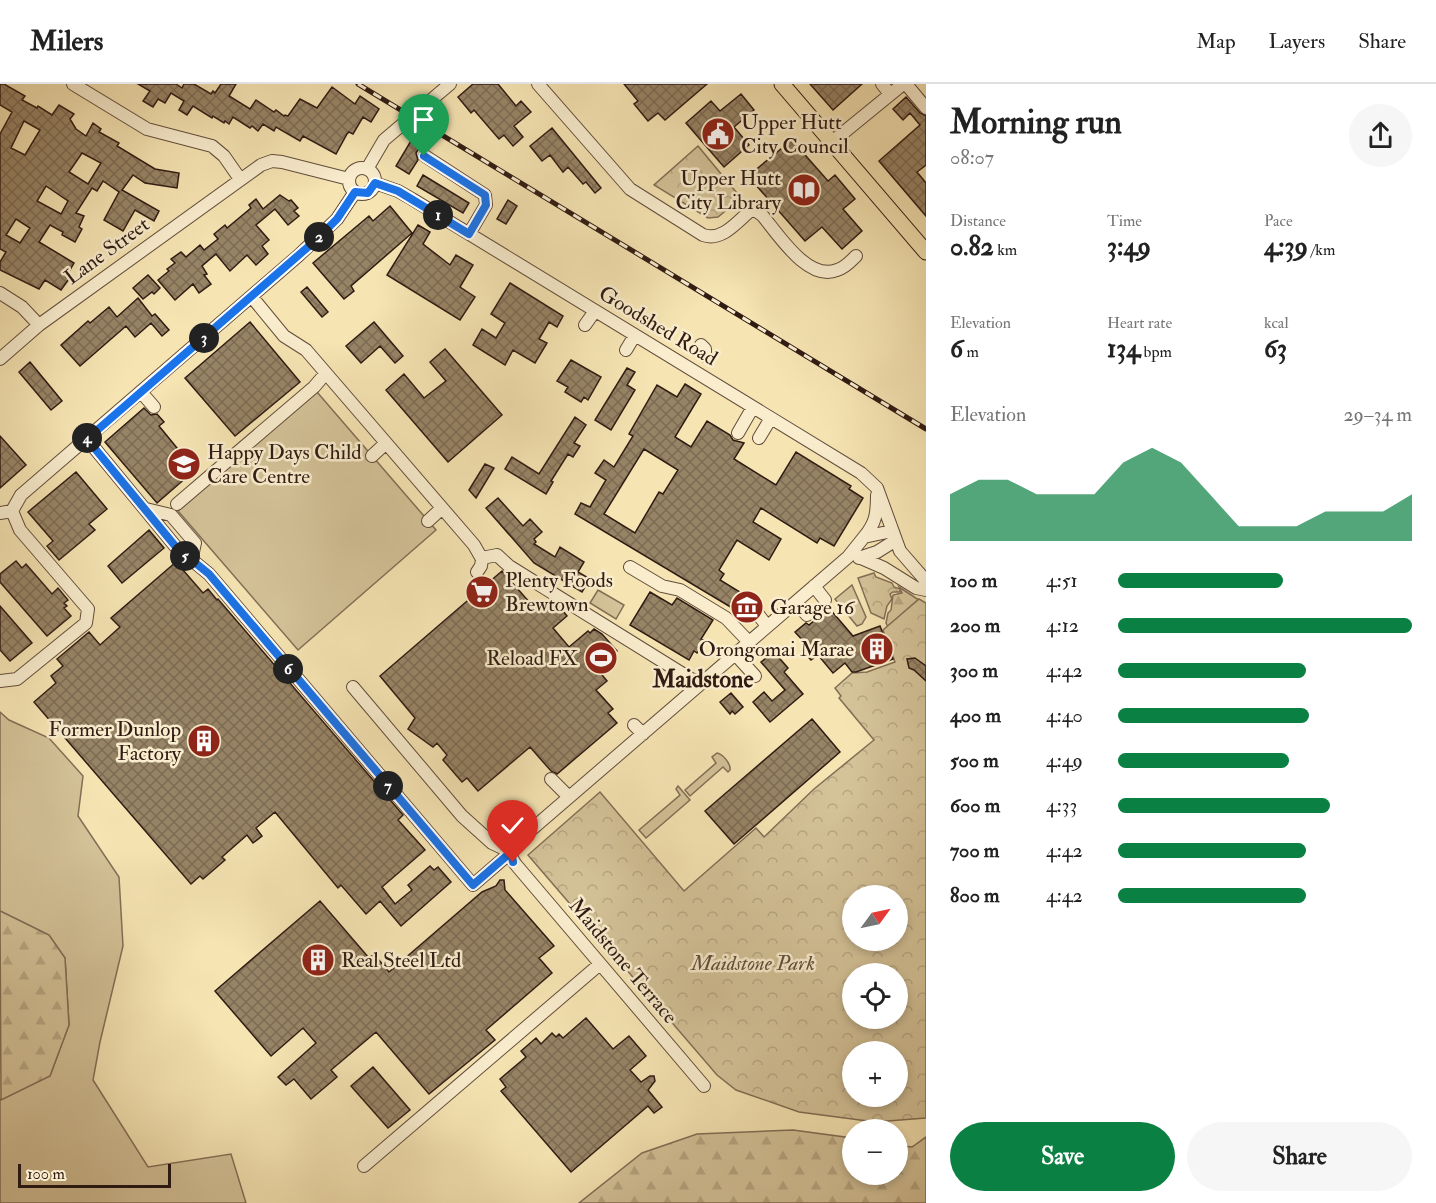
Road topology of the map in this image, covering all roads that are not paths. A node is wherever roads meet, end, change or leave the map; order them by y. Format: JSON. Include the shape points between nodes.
{"nodes":[{"id":1,"x":73,"y":84,"type":"edge"},
{"id":2,"x":450,"y":84,"type":"edge"},
{"id":3,"x":538,"y":84,"type":"edge"},
{"id":4,"x":782,"y":84,"type":"edge"},
{"id":5,"x":904,"y":84,"type":"edge"},
{"id":6,"x":886,"y":89,"type":"edge"},
{"id":7,"x":926,"y":108,"type":"edge"},
{"id":8,"x":832,"y":142,"type":"junction"},
{"id":9,"x":424,"y":156,"type":"dead end"},
{"id":10,"x":367,"y":169,"type":"junction"},
{"id":11,"x":240,"y":179,"type":"junction"},
{"id":12,"x":349,"y":179,"type":"junction"},
{"id":13,"x":375,"y":183,"type":"junction"},
{"id":14,"x":355,"y":192,"type":"junction"},
{"id":15,"x":469,"y":234,"type":"junction"},
{"id":16,"x":926,"y":252,"type":"edge"},
{"id":17,"x":856,"y":256,"type":"dead end"},
{"id":18,"x":0,"y":293,"type":"edge"},
{"id":19,"x":252,"y":297,"type":"junction"},
{"id":20,"x":595,"y":311,"type":"junction"},
{"id":21,"x":39,"y":325,"type":"junction"},
{"id":22,"x":585,"y":325,"type":"dead end"},
{"id":23,"x":635,"y":335,"type":"junction"},
{"id":24,"x":626,"y":350,"type":"dead end"},
{"id":25,"x":0,"y":359,"type":"edge"},
{"id":26,"x":326,"y":373,"type":"junction"},
{"id":27,"x":141,"y":392,"type":"junction"},
{"id":28,"x":154,"y":407,"type":"dead end"},
{"id":29,"x":753,"y":407,"type":"junction"},
{"id":30,"x":771,"y":418,"type":"junction"},
{"id":31,"x":738,"y":433,"type":"dead end"},
{"id":32,"x":759,"y":438,"type":"dead end"},
{"id":33,"x":87,"y":439,"type":"junction"},
{"id":34,"x":386,"y":443,"type":"junction"},
{"id":35,"x":372,"y":456,"type":"dead end"},
{"id":36,"x":877,"y":488,"type":"junction"},
{"id":37,"x":177,"y":504,"type":"dead end"},
{"id":38,"x":442,"y":508,"type":"junction"},
{"id":39,"x":145,"y":509,"type":"junction"},
{"id":40,"x":6,"y":512,"type":"edge"},
{"id":41,"x":428,"y":521,"type":"dead end"},
{"id":42,"x":894,"y":536,"type":"junction"},
{"id":43,"x":864,"y":537,"type":"junction"},
{"id":44,"x":175,"y":551,"type":"junction"},
{"id":45,"x":482,"y":558,"type":"junction"},
{"id":46,"x":855,"y":558,"type":"junction"},
{"id":47,"x":630,"y":567,"type":"dead end"},
{"id":48,"x":477,"y":572,"type":"dead end"},
{"id":49,"x":926,"y":581,"type":"edge"},
{"id":50,"x":814,"y":586,"type":"junction"},
{"id":51,"x":926,"y":590,"type":"edge"},
{"id":52,"x":825,"y":600,"type":"dead end"},
{"id":53,"x":796,"y":602,"type":"junction"},
{"id":54,"x":754,"y":609,"type":"dead end"},
{"id":55,"x":807,"y":615,"type":"dead end"},
{"id":56,"x":767,"y":626,"type":"junction"},
{"id":57,"x":748,"y":642,"type":"junction"},
{"id":58,"x":735,"y":654,"type":"junction"},
{"id":59,"x":755,"y":676,"type":"dead end"},
{"id":60,"x":0,"y":681,"type":"edge"},
{"id":61,"x":702,"y":683,"type":"junction"},
{"id":62,"x":352,"y":687,"type":"dead end"},
{"id":63,"x":551,"y":779,"type":"dead end"},
{"id":64,"x":569,"y":797,"type":"junction"},
{"id":65,"x":512,"y":856,"type":"junction"},
{"id":66,"x":600,"y":964,"type":"junction"},
{"id":67,"x":704,"y":1086,"type":"dead end"},
{"id":68,"x":364,"y":1166,"type":"dead end"}],
"edges":[{"from":1,"to":11,"type":"street","via":[[147,129],[212,146]]},
{"from":2,"to":10,"type":"street","via":[[384,140]]},
{"from":3,"to":17,"type":"street","via":[[630,189],[703,235],[711,238],[724,233],[755,210],[816,271],[838,270]]},
{"from":4,"to":8,"type":"main road"},
{"from":5,"to":6,"type":"street"},
{"from":5,"to":7,"type":"street"},
{"from":6,"to":8,"type":"street"},
{"from":8,"to":16,"type":"main road"},
{"from":9,"to":15,"type":"street","via":[[485,195],[486,205]]},
{"from":10,"to":12,"type":"street","via":[[356,170]]},
{"from":10,"to":13,"type":"street"},
{"from":11,"to":12,"type":"street","name":"Lane Street","via":[[272,161]]},
{"from":11,"to":21,"type":"street","name":"Lane Street"},
{"from":12,"to":14,"type":"street"},
{"from":13,"to":14,"type":"street","via":[[368,193]]},
{"from":13,"to":15,"type":"street","name":"Goodshed Road","via":[[398,191]]},
{"from":14,"to":19,"type":"street","via":[[337,219]]},
{"from":15,"to":20,"type":"street","name":"Goodshed Road"},
{"from":18,"to":21,"type":"street","via":[[22,307]]},
{"from":19,"to":26,"type":"street","via":[[284,336],[306,350]]},
{"from":19,"to":27,"type":"street"},
{"from":20,"to":22,"type":"street"},
{"from":20,"to":23,"type":"street","name":"Goodshed Road"},
{"from":21,"to":25,"type":"street","name":"Lane Street"},
{"from":23,"to":24,"type":"street"},
{"from":23,"to":29,"type":"street","name":"Goodshed Road"},
{"from":26,"to":34,"type":"street"},
{"from":26,"to":37,"type":"street"},
{"from":27,"to":28,"type":"street"},
{"from":27,"to":33,"type":"street"},
{"from":29,"to":30,"type":"street","name":"Goodshed Road"},
{"from":29,"to":31,"type":"street"},
{"from":30,"to":32,"type":"street"},
{"from":30,"to":36,"type":"street","name":"Goodshed Road","via":[[858,471]]},
{"from":33,"to":39,"type":"street"},
{"from":33,"to":40,"type":"street"},
{"from":34,"to":35,"type":"street"},
{"from":34,"to":38,"type":"street"},
{"from":36,"to":42,"type":"street"},
{"from":36,"to":43,"type":"street","via":[[877,515]]},
{"from":38,"to":41,"type":"street"},
{"from":38,"to":45,"type":"street"},
{"from":39,"to":44,"type":"street"},
{"from":39,"to":44,"type":"street","via":[[171,515],[195,543],[189,555]]},
{"from":40,"to":60,"type":"street","via":[[88,609],[86,623],[17,679]]},
{"from":42,"to":43,"type":"street"},
{"from":42,"to":46,"type":"street","via":[[877,552]]},
{"from":42,"to":49,"type":"street","via":[[900,551]]},
{"from":43,"to":46,"type":"street"},
{"from":44,"to":65,"type":"street","via":[[209,574],[473,885]]},
{"from":45,"to":48,"type":"street"},
{"from":45,"to":61,"type":"street","via":[[497,555]]},
{"from":46,"to":50,"type":"street"},
{"from":46,"to":51,"type":"street"},
{"from":47,"to":57,"type":"street","via":[[716,612]]},
{"from":50,"to":52,"type":"street"},
{"from":50,"to":53,"type":"street"},
{"from":53,"to":55,"type":"street"},
{"from":53,"to":56,"type":"street"},
{"from":54,"to":56,"type":"street"},
{"from":56,"to":57,"type":"street"},
{"from":57,"to":58,"type":"street"},
{"from":58,"to":59,"type":"street"},
{"from":58,"to":61,"type":"street"},
{"from":61,"to":64,"type":"street","via":[[638,729]]},
{"from":62,"to":65,"type":"street","name":"Maidstone Terrace","via":[[462,816]]},
{"from":63,"to":64,"type":"street"},
{"from":64,"to":65,"type":"street","via":[[517,842]]},
{"from":65,"to":66,"type":"street","name":"Maidstone Terrace"},
{"from":66,"to":67,"type":"street","name":"Maidstone Terrace"},
{"from":66,"to":68,"type":"street"}]}
